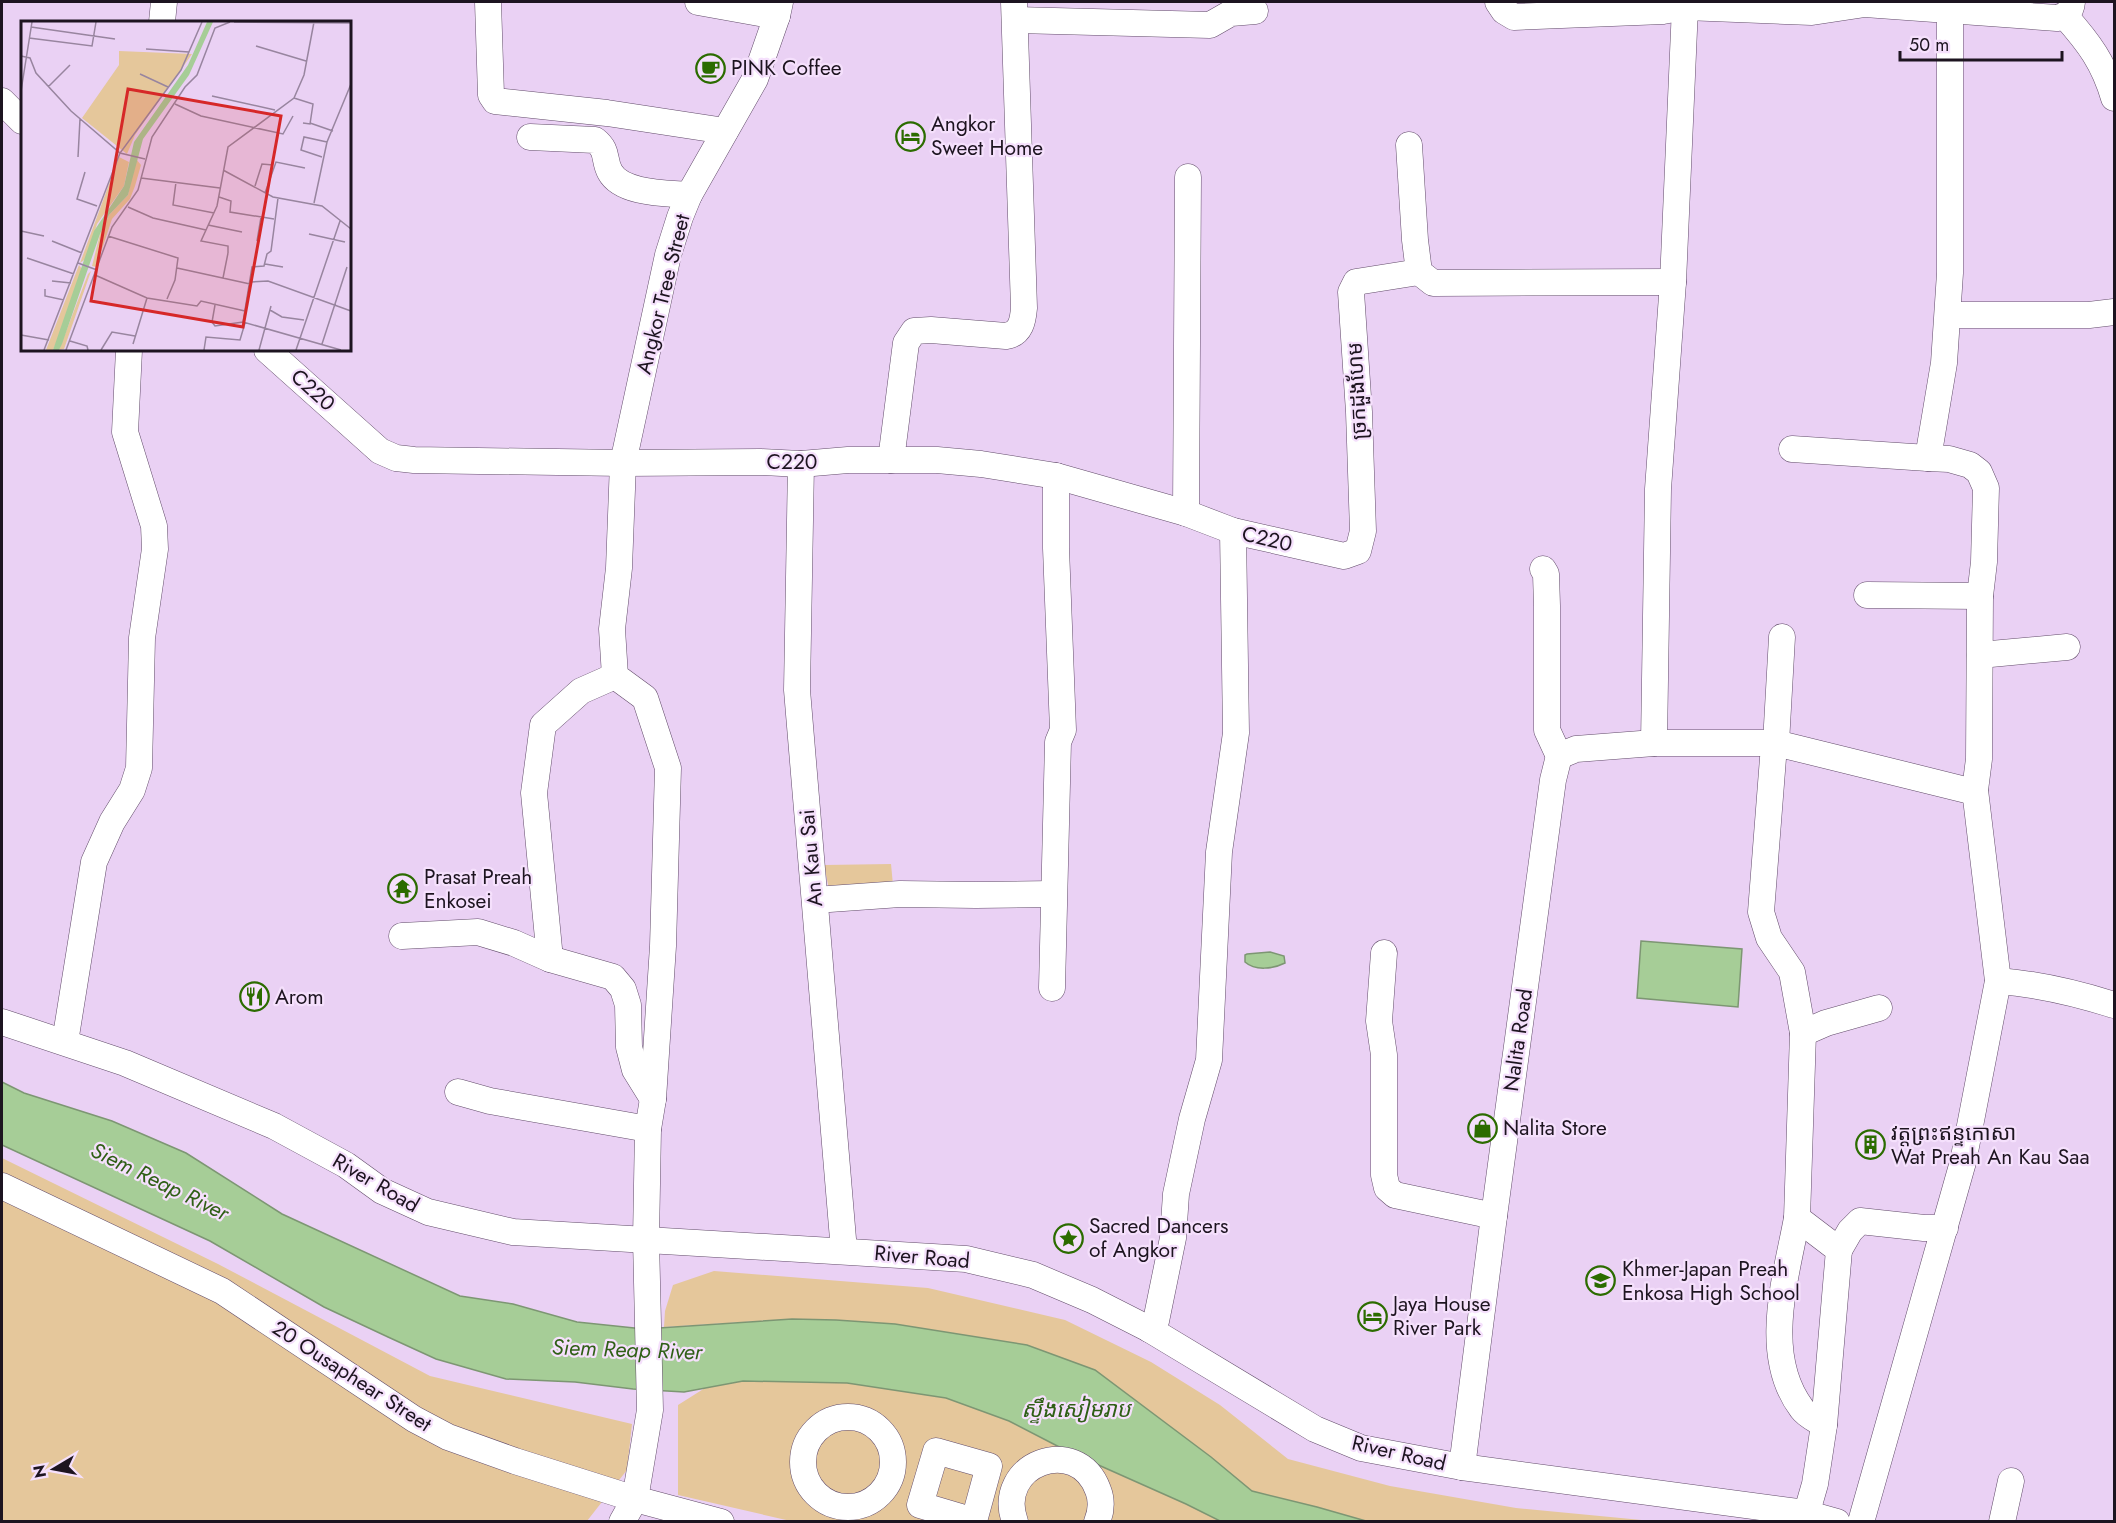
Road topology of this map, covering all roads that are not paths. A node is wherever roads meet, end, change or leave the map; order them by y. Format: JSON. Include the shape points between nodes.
{"nodes":[{"id":1,"x":164,"y":2,"type":"edge"},
{"id":2,"x":488,"y":2,"type":"edge"},
{"id":3,"x":698,"y":2,"type":"edge"},
{"id":4,"x":1498,"y":2,"type":"edge"},
{"id":5,"x":1865,"y":3,"type":"edge"},
{"id":6,"x":1670,"y":7,"type":"edge"},
{"id":7,"x":779,"y":9,"type":"edge"},
{"id":8,"x":1950,"y":9,"type":"junction"},
{"id":9,"x":2069,"y":9,"type":"edge"},
{"id":10,"x":1015,"y":11,"type":"edge"},
{"id":11,"x":1255,"y":12,"type":"dead end"},
{"id":12,"x":162,"y":21,"type":"edge"},
{"id":13,"x":2115,"y":98,"type":"edge"},
{"id":14,"x":2,"y":101,"type":"edge"},
{"id":15,"x":21,"y":120,"type":"edge"},
{"id":16,"x":725,"y":131,"type":"junction"},
{"id":17,"x":530,"y":137,"type":"dead end"},
{"id":18,"x":1409,"y":145,"type":"dead end"},
{"id":19,"x":1188,"y":177,"type":"dead end"},
{"id":20,"x":689,"y":195,"type":"junction"},
{"id":21,"x":1419,"y":272,"type":"junction"},
{"id":22,"x":1673,"y":282,"type":"junction"},
{"id":23,"x":2115,"y":312,"type":"edge"},
{"id":24,"x":1949,"y":315,"type":"junction"},
{"id":25,"x":129,"y":351,"type":"edge"},
{"id":26,"x":268,"y":351,"type":"edge"},
{"id":27,"x":1792,"y":449,"type":"dead end"},
{"id":28,"x":1928,"y":458,"type":"junction"},
{"id":29,"x":891,"y":460,"type":"junction"},
{"id":30,"x":623,"y":463,"type":"junction"},
{"id":31,"x":801,"y":464,"type":"junction"},
{"id":32,"x":1056,"y":476,"type":"junction"},
{"id":33,"x":1186,"y":513,"type":"junction"},
{"id":34,"x":1233,"y":531,"type":"junction"},
{"id":35,"x":1344,"y":556,"type":"joint"},
{"id":36,"x":1543,"y":569,"type":"dead end"},
{"id":37,"x":1867,"y":595,"type":"dead end"},
{"id":38,"x":1980,"y":596,"type":"junction"},
{"id":39,"x":1782,"y":637,"type":"dead end"},
{"id":40,"x":2067,"y":647,"type":"dead end"},
{"id":41,"x":1980,"y":655,"type":"junction"},
{"id":42,"x":615,"y":676,"type":"junction"},
{"id":43,"x":1654,"y":743,"type":"junction"},
{"id":44,"x":1776,"y":743,"type":"junction"},
{"id":45,"x":1559,"y":756,"type":"junction"},
{"id":46,"x":1975,"y":790,"type":"junction"},
{"id":47,"x":1053,"y":894,"type":"junction"},
{"id":48,"x":815,"y":900,"type":"junction"},
{"id":49,"x":402,"y":936,"type":"dead end"},
{"id":50,"x":1384,"y":953,"type":"dead end"},
{"id":51,"x":550,"y":959,"type":"junction"},
{"id":52,"x":661,"y":973,"type":"junction"},
{"id":53,"x":1998,"y":981,"type":"junction"},
{"id":54,"x":1052,"y":988,"type":"dead end"},
{"id":55,"x":623,"y":989,"type":"junction"},
{"id":56,"x":2115,"y":1005,"type":"edge"},
{"id":57,"x":1879,"y":1008,"type":"dead end"},
{"id":58,"x":2,"y":1022,"type":"edge"},
{"id":59,"x":1803,"y":1033,"type":"junction"},
{"id":60,"x":65,"y":1042,"type":"junction"},
{"id":61,"x":458,"y":1092,"type":"dead end"},
{"id":62,"x":653,"y":1099,"type":"junction"},
{"id":63,"x":648,"y":1129,"type":"junction"},
{"id":64,"x":2,"y":1186,"type":"edge"},
{"id":65,"x":1494,"y":1216,"type":"junction"},
{"id":66,"x":1797,"y":1218,"type":"junction"},
{"id":67,"x":1945,"y":1228,"type":"junction"},
{"id":68,"x":646,"y":1239,"type":"junction"},
{"id":69,"x":1839,"y":1250,"type":"junction"},
{"id":70,"x":844,"y":1251,"type":"junction"},
{"id":71,"x":1149,"y":1329,"type":"junction"},
{"id":72,"x":1824,"y":1425,"type":"junction"},
{"id":73,"x":1462,"y":1467,"type":"junction"},
{"id":74,"x":2010,"y":1481,"type":"dead end"},
{"id":75,"x":635,"y":1499,"type":"junction"},
{"id":76,"x":1805,"y":1517,"type":"edge"},
{"id":77,"x":622,"y":1521,"type":"edge"},
{"id":78,"x":721,"y":1521,"type":"edge"},
{"id":79,"x":1015,"y":1521,"type":"edge"},
{"id":80,"x":1097,"y":1521,"type":"edge"},
{"id":81,"x":1837,"y":1521,"type":"edge"},
{"id":82,"x":1861,"y":1521,"type":"edge"},
{"id":83,"x":2002,"y":1521,"type":"edge"}],
"edges":[{"from":1,"to":12,"type":"street"},
{"from":2,"to":16,"type":"street","via":[[491,95],[495,101]]},
{"from":3,"to":7,"type":"street"},
{"from":4,"to":6,"type":"street","via":[[1514,17]]},
{"from":5,"to":6,"type":"street","via":[[1812,12]]},
{"from":5,"to":8,"type":"street"},
{"from":6,"to":22,"type":"street"},
{"from":7,"to":16,"type":"street","name":"Angkor Tree Street","via":[[755,79]]},
{"from":8,"to":9,"type":"street","via":[[2057,18]]},
{"from":8,"to":24,"type":"street"},
{"from":9,"to":13,"type":"street","via":[[2108,76]]},
{"from":10,"to":11,"type":"street","via":[[1210,25],[1231,13]]},
{"from":10,"to":29,"type":"street","via":[[1022,321],[1012,335],[1006,336],[914,331],[906,343]]},
{"from":14,"to":15,"type":"street"},
{"from":16,"to":20,"type":"street","name":"Angkor Tree Street"},
{"from":17,"to":20,"type":"street","via":[[596,140],[604,146],[610,172],[620,184]]},
{"from":18,"to":21,"type":"street"},
{"from":19,"to":33,"type":"street"},
{"from":20,"to":30,"type":"street","name":"Angkor Tree Street","via":[[668,255]]},
{"from":21,"to":22,"type":"street","via":[[1439,284]]},
{"from":21,"to":35,"type":"street","name":"ច្រកដួងហែម","via":[[1356,282],[1352,292],[1363,531],[1358,550]]},
{"from":22,"to":43,"type":"street","via":[[1658,489]]},
{"from":23,"to":24,"type":"street"},
{"from":24,"to":28,"type":"street"},
{"from":25,"to":60,"type":"street","via":[[125,432],[154,526],[155,549],[142,638],[139,768],[132,790],[94,862]]},
{"from":26,"to":30,"type":"street","name":"C220","via":[[380,451],[396,458]]},
{"from":27,"to":28,"type":"street"},
{"from":28,"to":38,"type":"street","via":[[1970,465],[1979,472],[1986,488]]},
{"from":29,"to":31,"type":"street","name":"C220"},
{"from":29,"to":32,"type":"street","name":"C220","via":[[981,464]]},
{"from":30,"to":31,"type":"street","name":"C220"},
{"from":30,"to":42,"type":"street","name":"Angkor Tree Street","via":[[612,629]]},
{"from":31,"to":48,"type":"street","name":"An Kau Sai","via":[[798,690]]},
{"from":32,"to":33,"type":"street","name":"C220"},
{"from":32,"to":47,"type":"street","via":[[1063,730],[1058,742]]},
{"from":33,"to":34,"type":"street","name":"C220"},
{"from":34,"to":35,"type":"street","name":"C220"},
{"from":34,"to":71,"type":"street","via":[[1236,733],[1219,852],[1209,1060],[1176,1194],[1173,1238],[1156,1321]]},
{"from":36,"to":45,"type":"street","via":[[1547,606],[1547,730]]},
{"from":37,"to":38,"type":"street"},
{"from":38,"to":41,"type":"street"},
{"from":39,"to":44,"type":"street"},
{"from":40,"to":41,"type":"street"},
{"from":41,"to":46,"type":"street"},
{"from":42,"to":51,"type":"street","via":[[581,691],[543,725],[534,793]]},
{"from":42,"to":52,"type":"street","via":[[645,698],[668,768]]},
{"from":43,"to":44,"type":"street"},
{"from":43,"to":45,"type":"street","via":[[1576,749]]},
{"from":44,"to":46,"type":"street"},
{"from":44,"to":59,"type":"street","via":[[1761,912],[1769,938],[1792,972]]},
{"from":45,"to":65,"type":"street","name":"Nalita Road"},
{"from":46,"to":53,"type":"street"},
{"from":47,"to":48,"type":"street","via":[[900,894]]},
{"from":47,"to":54,"type":"street"},
{"from":48,"to":70,"type":"street","name":"An Kau Sai"},
{"from":49,"to":51,"type":"street","via":[[478,932]]},
{"from":50,"to":65,"type":"street","via":[[1379,1021],[1384,1055],[1387,1188],[1395,1195]]},
{"from":51,"to":55,"type":"street","via":[[613,977]]},
{"from":52,"to":55,"type":"street"},
{"from":52,"to":62,"type":"street"},
{"from":53,"to":56,"type":"street","via":[[2063,989]]},
{"from":53,"to":67,"type":"street","via":[[1963,1162]]},
{"from":55,"to":62,"type":"street","via":[[635,1070]]},
{"from":57,"to":59,"type":"street"},
{"from":58,"to":60,"type":"street","name":"River Road"},
{"from":59,"to":66,"type":"street"},
{"from":60,"to":68,"type":"street","name":"River Road","via":[[274,1126],[346,1165],[382,1191],[428,1212],[513,1232]]},
{"from":61,"to":63,"type":"street"},
{"from":62,"to":63,"type":"street"},
{"from":63,"to":68,"type":"street"},
{"from":64,"to":75,"type":"street","name":"20 Ousaphear Street","via":[[222,1291],[414,1419],[448,1437]]},
{"from":65,"to":73,"type":"street","name":"Nalita Road"},
{"from":66,"to":69,"type":"street"},
{"from":66,"to":72,"type":"street","via":[[1779,1319],[1782,1356],[1787,1384],[1803,1411]]},
{"from":67,"to":69,"type":"street","via":[[1860,1221]]},
{"from":67,"to":82,"type":"street"},
{"from":68,"to":70,"type":"street","name":"River Road"},
{"from":68,"to":75,"type":"street","via":[[650,1410]]},
{"from":69,"to":72,"type":"street"},
{"from":70,"to":71,"type":"street","name":"River Road","via":[[966,1259],[1033,1275]]},
{"from":71,"to":73,"type":"street","name":"River Road","via":[[1315,1429],[1361,1448]]},
{"from":72,"to":76,"type":"street","via":[[1815,1484]]},
{"from":73,"to":76,"type":"street","name":"River Road"},
{"from":74,"to":83,"type":"street"},
{"from":75,"to":77,"type":"street"},
{"from":75,"to":78,"type":"street","name":"20 Ousaphear Street"},
{"from":76,"to":81,"type":"street","name":"River Road"},
{"from":79,"to":80,"type":"street","via":[[1011,1502],[1018,1480],[1035,1464],[1058,1459],[1080,1466],[1095,1483],[1101,1506]]}]}
